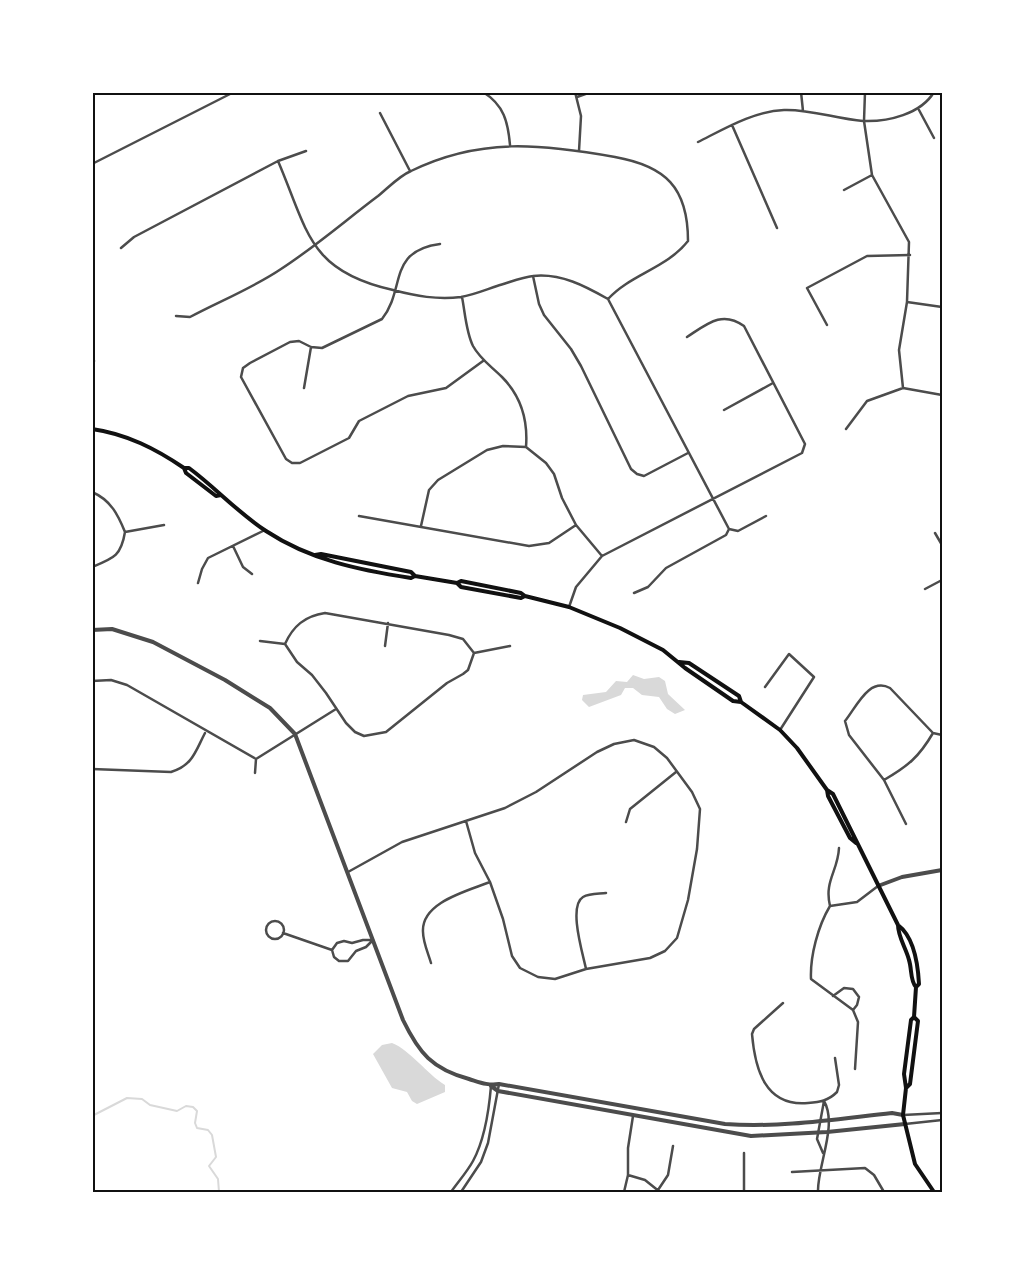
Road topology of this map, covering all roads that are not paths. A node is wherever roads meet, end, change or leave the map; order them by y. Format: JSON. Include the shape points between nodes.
{"nodes":[{"id":1,"x":234,"y":92,"type":"edge"},
{"id":2,"x":483,"y":92,"type":"edge"},
{"id":3,"x":575,"y":92,"type":"edge"},
{"id":4,"x":591,"y":92,"type":"edge"},
{"id":5,"x":802,"y":92,"type":"edge"},
{"id":6,"x":865,"y":92,"type":"edge"},
{"id":7,"x":934,"y":92,"type":"edge"},
{"id":8,"x":577,"y":97,"type":"junction"},
{"id":9,"x":918,"y":110,"type":"junction"},
{"id":10,"x":803,"y":111,"type":"junction"},
{"id":11,"x":380,"y":113,"type":"dead end"},
{"id":12,"x":864,"y":121,"type":"junction"},
{"id":13,"x":732,"y":125,"type":"junction"},
{"id":14,"x":934,"y":138,"type":"dead end"},
{"id":15,"x":698,"y":142,"type":"dead end"},
{"id":16,"x":510,"y":145,"type":"junction"},
{"id":17,"x":306,"y":151,"type":"dead end"},
{"id":18,"x":579,"y":151,"type":"junction"},
{"id":19,"x":278,"y":161,"type":"junction"},
{"id":20,"x":92,"y":164,"type":"edge"},
{"id":21,"x":410,"y":171,"type":"junction"},
{"id":22,"x":872,"y":175,"type":"junction"},
{"id":23,"x":844,"y":190,"type":"dead end"},
{"id":24,"x":778,"y":228,"type":"dead end"},
{"id":25,"x":314,"y":244,"type":"junction"},
{"id":26,"x":440,"y":244,"type":"dead end"},
{"id":27,"x":121,"y":248,"type":"dead end"},
{"id":28,"x":910,"y":255,"type":"junction"},
{"id":29,"x":533,"y":276,"type":"junction"},
{"id":30,"x":395,"y":291,"type":"junction"},
{"id":31,"x":462,"y":297,"type":"junction"},
{"id":32,"x":608,"y":299,"type":"junction"},
{"id":33,"x":907,"y":302,"type":"junction"},
{"id":34,"x":942,"y":307,"type":"edge"},
{"id":35,"x":176,"y":316,"type":"dead end"},
{"id":36,"x":827,"y":325,"type":"dead end"},
{"id":37,"x":687,"y":337,"type":"dead end"},
{"id":38,"x":311,"y":348,"type":"junction"},
{"id":39,"x":94,"y":360,"type":"dead end"},
{"id":40,"x":484,"y":361,"type":"junction"},
{"id":41,"x":92,"y":366,"type":"edge"},
{"id":42,"x":772,"y":383,"type":"junction"},
{"id":43,"x":304,"y":388,"type":"dead end"},
{"id":44,"x":903,"y":388,"type":"junction"},
{"id":45,"x":942,"y":395,"type":"edge"},
{"id":46,"x":724,"y":410,"type":"dead end"},
{"id":47,"x":92,"y":429,"type":"edge"},
{"id":48,"x":846,"y":429,"type":"dead end"},
{"id":49,"x":526,"y":447,"type":"junction"},
{"id":50,"x":688,"y":453,"type":"junction"},
{"id":51,"x":92,"y":492,"type":"edge"},
{"id":52,"x":713,"y":499,"type":"junction"},
{"id":53,"x":359,"y":516,"type":"dead end"},
{"id":54,"x":766,"y":516,"type":"dead end"},
{"id":55,"x":164,"y":525,"type":"dead end"},
{"id":56,"x":576,"y":525,"type":"junction"},
{"id":57,"x":421,"y":526,"type":"junction"},
{"id":58,"x":265,"y":530,"type":"junction"},
{"id":59,"x":729,"y":531,"type":"junction"},
{"id":60,"x":125,"y":532,"type":"junction"},
{"id":61,"x":935,"y":533,"type":"dead end"},
{"id":62,"x":942,"y":545,"type":"edge"},
{"id":63,"x":233,"y":546,"type":"junction"},
{"id":64,"x":602,"y":556,"type":"junction"},
{"id":65,"x":92,"y":567,"type":"edge"},
{"id":66,"x":252,"y":574,"type":"dead end"},
{"id":67,"x":942,"y":580,"type":"edge"},
{"id":68,"x":198,"y":584,"type":"dead end"},
{"id":69,"x":925,"y":589,"type":"dead end"},
{"id":70,"x":634,"y":593,"type":"dead end"},
{"id":71,"x":569,"y":607,"type":"junction"},
{"id":72,"x":388,"y":623,"type":"junction"},
{"id":73,"x":92,"y":630,"type":"edge"},
{"id":74,"x":260,"y":641,"type":"dead end"},
{"id":75,"x":285,"y":644,"type":"junction"},
{"id":76,"x":385,"y":646,"type":"dead end"},
{"id":77,"x":510,"y":646,"type":"dead end"},
{"id":78,"x":474,"y":653,"type":"junction"},
{"id":79,"x":92,"y":680,"type":"edge"},
{"id":80,"x":765,"y":687,"type":"dead end"},
{"id":81,"x":336,"y":709,"type":"junction"},
{"id":82,"x":780,"y":730,"type":"junction"},
{"id":83,"x":206,"y":732,"type":"junction"},
{"id":84,"x":933,"y":732,"type":"junction"},
{"id":85,"x":295,"y":734,"type":"junction"},
{"id":86,"x":942,"y":735,"type":"edge"},
{"id":87,"x":256,"y":759,"type":"junction"},
{"id":88,"x":92,"y":769,"type":"edge"},
{"id":89,"x":676,"y":772,"type":"junction"},
{"id":90,"x":255,"y":773,"type":"dead end"},
{"id":91,"x":884,"y":780,"type":"junction"},
{"id":92,"x":466,"y":821,"type":"junction"},
{"id":93,"x":626,"y":822,"type":"dead end"},
{"id":94,"x":906,"y":824,"type":"dead end"},
{"id":95,"x":839,"y":848,"type":"dead end"},
{"id":96,"x":942,"y":870,"type":"edge"},
{"id":97,"x":348,"y":872,"type":"junction"},
{"id":98,"x":490,"y":882,"type":"junction"},
{"id":99,"x":878,"y":886,"type":"junction"},
{"id":100,"x":606,"y":893,"type":"dead end"},
{"id":101,"x":830,"y":906,"type":"junction"},
{"id":102,"x":283,"y":933,"type":"junction"},
{"id":103,"x":373,"y":940,"type":"junction"},
{"id":104,"x":332,"y":950,"type":"junction"},
{"id":105,"x":431,"y":963,"type":"dead end"},
{"id":106,"x":586,"y":969,"type":"junction"},
{"id":107,"x":832,"y":996,"type":"junction"},
{"id":108,"x":784,"y":1003,"type":"dead end"},
{"id":109,"x":853,"y":1010,"type":"junction"},
{"id":110,"x":914,"y":1017,"type":"junction"},
{"id":111,"x":835,"y":1058,"type":"dead end"},
{"id":112,"x":855,"y":1069,"type":"dead end"},
{"id":113,"x":499,"y":1084,"type":"junction"},
{"id":114,"x":490,"y":1086,"type":"junction"},
{"id":115,"x":906,"y":1088,"type":"junction"},
{"id":116,"x":498,"y":1091,"type":"junction"},
{"id":117,"x":824,"y":1101,"type":"junction"},
{"id":118,"x":942,"y":1113,"type":"edge"},
{"id":119,"x":903,"y":1115,"type":"junction"},
{"id":120,"x":633,"y":1116,"type":"junction"},
{"id":121,"x":942,"y":1120,"type":"edge"},
{"id":122,"x":820,"y":1122,"type":"junction"},
{"id":123,"x":828,"y":1122,"type":"junction"},
{"id":124,"x":905,"y":1124,"type":"junction"},
{"id":125,"x":818,"y":1132,"type":"junction"},
{"id":126,"x":827,"y":1132,"type":"junction"},
{"id":127,"x":673,"y":1146,"type":"dead end"},
{"id":128,"x":744,"y":1153,"type":"dead end"},
{"id":129,"x":823,"y":1153,"type":"junction"},
{"id":130,"x":823,"y":1169,"type":"junction"},
{"id":131,"x":792,"y":1172,"type":"dead end"},
{"id":132,"x":628,"y":1174,"type":"junction"},
{"id":133,"x":659,"y":1191,"type":"edge"},
{"id":134,"x":451,"y":1192,"type":"edge"},
{"id":135,"x":461,"y":1192,"type":"edge"},
{"id":136,"x":624,"y":1192,"type":"edge"},
{"id":137,"x":730,"y":1192,"type":"edge"},
{"id":138,"x":736,"y":1192,"type":"edge"},
{"id":139,"x":744,"y":1192,"type":"edge"},
{"id":140,"x":818,"y":1192,"type":"edge"},
{"id":141,"x":884,"y":1192,"type":"edge"},
{"id":142,"x":934,"y":1192,"type":"edge"}],
"edges":[{"from":1,"to":20,"type":"street"},
{"from":2,"to":16,"type":"street","via":[[503,111]]},
{"from":3,"to":8,"type":"street"},
{"from":4,"to":8,"type":"street"},
{"from":5,"to":10,"type":"street"},
{"from":6,"to":12,"type":"street"},
{"from":7,"to":9,"type":"street"},
{"from":8,"to":18,"type":"street","via":[[581,116]]},
{"from":9,"to":12,"type":"street"},
{"from":9,"to":14,"type":"street"},
{"from":10,"to":12,"type":"street"},
{"from":10,"to":13,"type":"street","via":[[782,110]]},
{"from":11,"to":21,"type":"street"},
{"from":12,"to":22,"type":"street"},
{"from":13,"to":15,"type":"street"},
{"from":13,"to":24,"type":"street"},
{"from":16,"to":18,"type":"street"},
{"from":16,"to":21,"type":"street","via":[[458,154]]},
{"from":17,"to":19,"type":"street"},
{"from":18,"to":32,"type":"street","via":[[642,163],[657,170],[666,177],[683,207],[688,224],[688,241],[674,258],[623,285]]},
{"from":19,"to":25,"type":"street","via":[[299,219]]},
{"from":19,"to":27,"type":"street","via":[[134,237]]},
{"from":21,"to":25,"type":"street"},
{"from":22,"to":23,"type":"street"},
{"from":22,"to":28,"type":"street","via":[[907,235]]},
{"from":25,"to":30,"type":"street","via":[[344,273]]},
{"from":25,"to":35,"type":"street","via":[[281,270],[190,317]]},
{"from":26,"to":30,"type":"street","via":[[429,245],[404,263]]},
{"from":28,"to":33,"type":"street"},
{"from":28,"to":36,"type":"street","via":[[867,256],[807,288]]},
{"from":29,"to":31,"type":"street"},
{"from":29,"to":32,"type":"street","via":[[558,277],[583,285]]},
{"from":29,"to":50,"type":"street","via":[[544,315],[578,360],[632,469],[644,476]]},
{"from":30,"to":31,"type":"street","via":[[427,298]]},
{"from":30,"to":38,"type":"street","via":[[382,319],[333,344]]},
{"from":31,"to":40,"type":"street","via":[[473,345]]},
{"from":32,"to":50,"type":"street"},
{"from":33,"to":34,"type":"street"},
{"from":33,"to":44,"type":"street","via":[[899,350]]},
{"from":37,"to":42,"type":"street","via":[[712,321],[731,318],[744,326]]},
{"from":38,"to":40,"type":"street","via":[[299,341],[290,342],[250,363],[241,377],[286,459],[292,463],[300,463],[349,438],[359,421],[393,402],[446,388]]},
{"from":38,"to":43,"type":"street"},
{"from":39,"to":41,"type":"street"},
{"from":40,"to":49,"type":"street","via":[[503,378],[523,410],[527,426]]},
{"from":42,"to":46,"type":"street"},
{"from":42,"to":52,"type":"street","via":[[805,444],[802,453]]},
{"from":44,"to":45,"type":"street"},
{"from":44,"to":48,"type":"street","via":[[867,401]]},
{"from":47,"to":58,"type":"main road","via":[[137,441],[184,468],[216,496],[221,495]]},
{"from":49,"to":56,"type":"street","via":[[554,474]]},
{"from":49,"to":57,"type":"street","via":[[503,446],[487,450],[438,480],[427,495]]},
{"from":50,"to":52,"type":"street"},
{"from":51,"to":60,"type":"street","via":[[112,506]]},
{"from":52,"to":59,"type":"street"},
{"from":52,"to":64,"type":"street"},
{"from":53,"to":57,"type":"street"},
{"from":54,"to":59,"type":"street","via":[[738,531]]},
{"from":55,"to":60,"type":"street"},
{"from":56,"to":57,"type":"street","via":[[549,543],[529,546]]},
{"from":56,"to":64,"type":"street"},
{"from":58,"to":63,"type":"street"},
{"from":58,"to":71,"type":"main road","via":[[315,555],[411,572],[415,576],[457,583],[461,587],[521,598],[525,596]]},
{"from":59,"to":70,"type":"street","via":[[666,568],[648,587]]},
{"from":60,"to":65,"type":"street","via":[[122,550],[113,559]]},
{"from":61,"to":62,"type":"street"},
{"from":63,"to":66,"type":"street","via":[[243,567]]},
{"from":63,"to":68,"type":"street","via":[[208,558]]},
{"from":64,"to":71,"type":"street","via":[[576,587]]},
{"from":67,"to":69,"type":"street"},
{"from":71,"to":82,"type":"main road","via":[[663,650]]},
{"from":72,"to":75,"type":"street","via":[[315,614],[291,630]]},
{"from":72,"to":76,"type":"street"},
{"from":72,"to":78,"type":"street","via":[[463,639]]},
{"from":73,"to":85,"type":"street","via":[[112,629],[153,642],[270,708]]},
{"from":74,"to":75,"type":"street"},
{"from":75,"to":81,"type":"street"},
{"from":77,"to":78,"type":"street"},
{"from":78,"to":81,"type":"street","via":[[468,670],[386,732],[364,736],[355,732]]},
{"from":79,"to":83,"type":"street","via":[[110,680],[127,685]]},
{"from":80,"to":82,"type":"street","via":[[789,654],[814,677]]},
{"from":81,"to":85,"type":"street"},
{"from":82,"to":99,"type":"main road","via":[[810,763],[827,790]]},
{"from":83,"to":87,"type":"street"},
{"from":83,"to":88,"type":"street","via":[[190,762],[171,772]]},
{"from":84,"to":86,"type":"street"},
{"from":84,"to":91,"type":"street","via":[[918,757]]},
{"from":84,"to":91,"type":"street","via":[[890,688],[877,684],[870,688],[845,721],[849,735]]},
{"from":85,"to":87,"type":"street"},
{"from":85,"to":97,"type":"street"},
{"from":87,"to":90,"type":"street"},
{"from":89,"to":92,"type":"street","via":[[654,747],[634,740],[614,744],[596,752],[536,792],[505,808]]},
{"from":89,"to":93,"type":"street","via":[[630,810]]},
{"from":89,"to":106,"type":"street","via":[[692,792],[700,809],[698,849],[678,938],[665,951],[650,958]]},
{"from":91,"to":94,"type":"street"},
{"from":92,"to":97,"type":"street","via":[[402,842]]},
{"from":92,"to":98,"type":"street","via":[[475,853]]},
{"from":95,"to":101,"type":"street","via":[[828,885]]},
{"from":96,"to":99,"type":"street","via":[[902,877]]},
{"from":97,"to":103,"type":"street"},
{"from":98,"to":105,"type":"street","via":[[440,903],[429,912],[423,932]]},
{"from":98,"to":106,"type":"street","via":[[504,919],[512,956],[520,968],[538,977],[554,979]]},
{"from":99,"to":101,"type":"street","via":[[857,902]]},
{"from":99,"to":110,"type":"main road","via":[[898,925],[910,964],[916,987]]},
{"from":100,"to":106,"type":"street","via":[[582,898],[576,906]]},
{"from":101,"to":107,"type":"street","via":[[810,968],[811,979]]},
{"from":102,"to":102,"type":"street","via":[[280,922],[271,922],[267,926],[266,933],[271,938],[278,938]]},
{"from":102,"to":104,"type":"street"},
{"from":103,"to":104,"type":"street","via":[[339,942]]},
{"from":103,"to":104,"type":"street","via":[[346,962],[335,959]]},
{"from":103,"to":114,"type":"street","via":[[416,1046],[430,1061],[450,1074]]},
{"from":107,"to":109,"type":"street"},
{"from":107,"to":109,"type":"street","via":[[844,988],[853,989],[859,997]]},
{"from":108,"to":117,"type":"street","via":[[754,1029],[757,1070],[761,1079],[784,1101],[797,1104]]},
{"from":109,"to":112,"type":"street","via":[[858,1022]]},
{"from":110,"to":115,"type":"main road","via":[[910,1020],[905,1059]]},
{"from":110,"to":115,"type":"main road","via":[[918,1021],[910,1084]]},
{"from":111,"to":117,"type":"street","via":[[839,1085],[837,1092]]},
{"from":113,"to":114,"type":"street"},
{"from":113,"to":116,"type":"street"},
{"from":113,"to":122,"type":"street","via":[[725,1124],[751,1126]]},
{"from":114,"to":116,"type":"street"},
{"from":114,"to":134,"type":"street","via":[[482,1138],[475,1156]]},
{"from":115,"to":119,"type":"main road"},
{"from":116,"to":120,"type":"street"},
{"from":116,"to":135,"type":"street","via":[[488,1143],[481,1162]]},
{"from":117,"to":122,"type":"street"},
{"from":117,"to":123,"type":"street","via":[[828,1108]]},
{"from":118,"to":119,"type":"street"},
{"from":119,"to":123,"type":"street","via":[[892,1113]]},
{"from":119,"to":124,"type":"main road"},
{"from":120,"to":125,"type":"street","via":[[751,1136]]},
{"from":120,"to":132,"type":"street"},
{"from":121,"to":124,"type":"street"},
{"from":122,"to":123,"type":"street"},
{"from":122,"to":125,"type":"street"},
{"from":123,"to":126,"type":"street"},
{"from":124,"to":126,"type":"street"},
{"from":124,"to":142,"type":"main road","via":[[915,1164]]},
{"from":125,"to":126,"type":"street"},
{"from":125,"to":129,"type":"street","via":[[817,1139]]},
{"from":126,"to":129,"type":"street"},
{"from":127,"to":133,"type":"street","via":[[668,1175]]},
{"from":128,"to":139,"type":"street"},
{"from":129,"to":130,"type":"street"},
{"from":130,"to":131,"type":"street"},
{"from":130,"to":140,"type":"street","via":[[817,1178]]},
{"from":130,"to":141,"type":"street","via":[[865,1168],[874,1175]]},
{"from":132,"to":133,"type":"street","via":[[645,1180]]},
{"from":132,"to":136,"type":"street"},
{"from":137,"to":138,"type":"street"}]}
